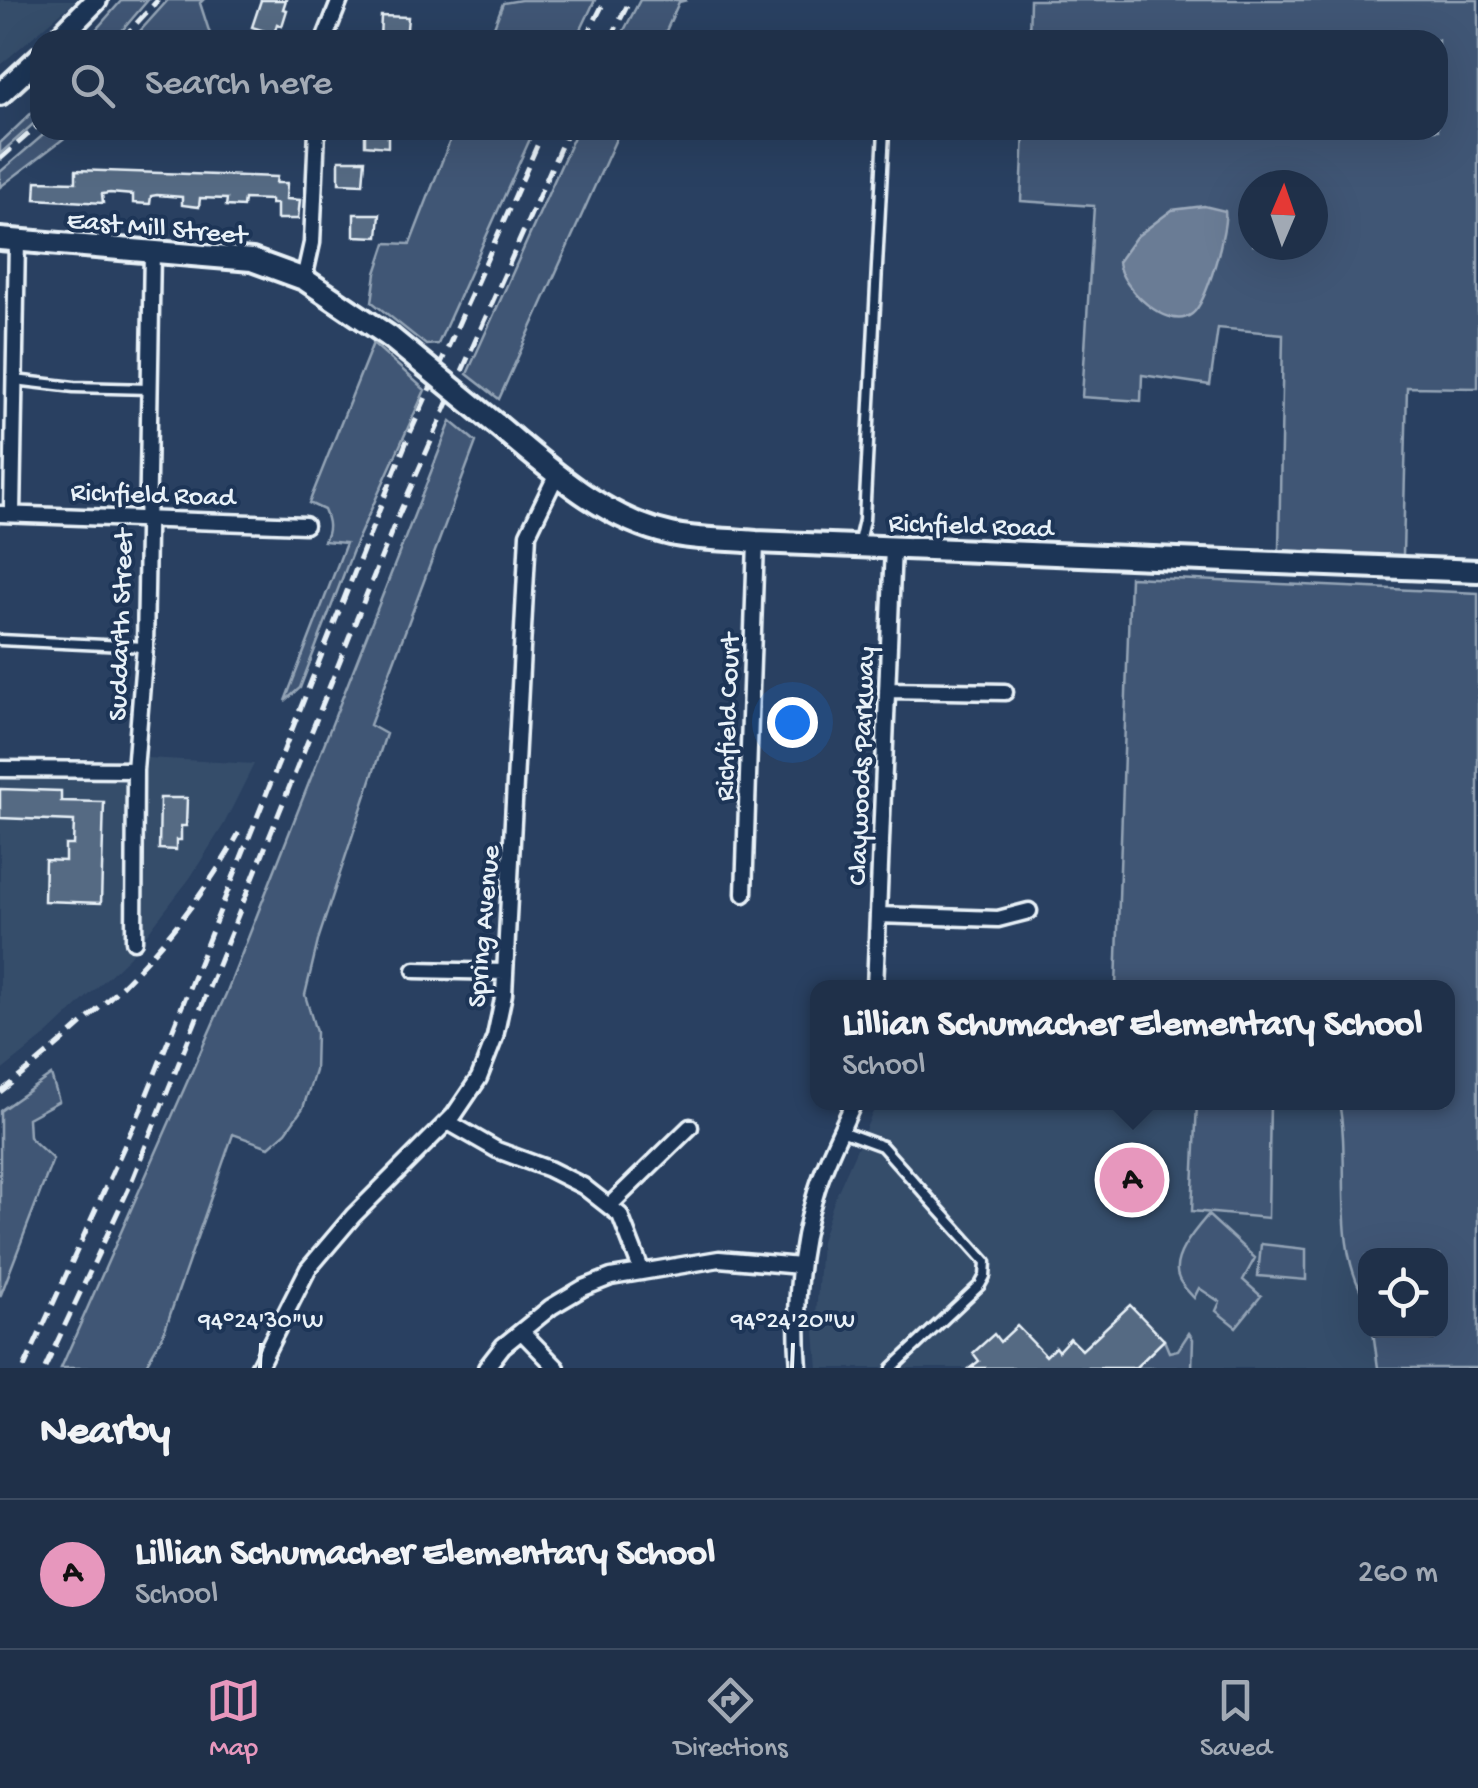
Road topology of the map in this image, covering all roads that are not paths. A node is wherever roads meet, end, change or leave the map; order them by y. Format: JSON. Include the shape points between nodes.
{"nodes":[{"id":1,"x":96,"y":0,"type":"edge"},
{"id":2,"x":340,"y":0,"type":"edge"},
{"id":3,"x":67,"y":30,"type":"edge"},
{"id":4,"x":328,"y":30,"type":"edge"},
{"id":5,"x":30,"y":66,"type":"edge"},
{"id":6,"x":0,"y":94,"type":"edge"},
{"id":7,"x":317,"y":140,"type":"edge"},
{"id":8,"x":883,"y":140,"type":"edge"},
{"id":9,"x":9,"y":240,"type":"edge"},
{"id":10,"x":152,"y":251,"type":"junction"},
{"id":11,"x":304,"y":279,"type":"junction"},
{"id":12,"x":14,"y":380,"type":"junction"},
{"id":13,"x":149,"y":389,"type":"junction"},
{"id":14,"x":496,"y":424,"type":"joint"},
{"id":15,"x":556,"y":474,"type":"junction"},
{"id":16,"x":6,"y":514,"type":"edge"},
{"id":17,"x":147,"y":519,"type":"junction"},
{"id":18,"x":304,"y":525,"type":"dead end"},
{"id":19,"x":756,"y":542,"type":"junction"},
{"id":20,"x":858,"y":546,"type":"junction"},
{"id":21,"x":893,"y":547,"type":"junction"},
{"id":22,"x":1478,"y":572,"type":"edge"},
{"id":23,"x":0,"y":640,"type":"edge"},
{"id":24,"x":145,"y":647,"type":"junction"},
{"id":25,"x":887,"y":690,"type":"junction"},
{"id":26,"x":1005,"y":692,"type":"dead end"},
{"id":27,"x":0,"y":769,"type":"edge"},
{"id":28,"x":135,"y":770,"type":"junction"},
{"id":29,"x":744,"y":894,"type":"dead end"},
{"id":30,"x":1029,"y":911,"type":"dead end"},
{"id":31,"x":878,"y":915,"type":"junction"},
{"id":32,"x":134,"y":942,"type":"dead end"},
{"id":33,"x":414,"y":970,"type":"dead end"},
{"id":34,"x":506,"y":972,"type":"junction"},
{"id":35,"x":876,"y":980,"type":"edge"},
{"id":36,"x":850,"y":1110,"type":"edge"},
{"id":37,"x":448,"y":1122,"type":"junction"},
{"id":38,"x":690,"y":1127,"type":"dead end"},
{"id":39,"x":841,"y":1131,"type":"junction"},
{"id":40,"x":610,"y":1206,"type":"junction"},
{"id":41,"x":800,"y":1266,"type":"junction"},
{"id":42,"x":642,"y":1272,"type":"junction"},
{"id":43,"x":522,"y":1332,"type":"junction"},
{"id":44,"x":258,"y":1368,"type":"edge"},
{"id":45,"x":486,"y":1368,"type":"edge"},
{"id":46,"x":557,"y":1368,"type":"edge"},
{"id":47,"x":799,"y":1368,"type":"edge"},
{"id":48,"x":892,"y":1368,"type":"edge"}],
"edges":[{"from":1,"to":3,"type":"street"},
{"from":2,"to":4,"type":"street"},
{"from":5,"to":6,"type":"street"},
{"from":7,"to":11,"type":"street"},
{"from":8,"to":20,"type":"lane"},
{"from":9,"to":10,"type":"street","name":"East Mill Street"},
{"from":9,"to":12,"type":"street"},
{"from":10,"to":11,"type":"street","name":"East Mill Street","via":[[241,258]]},
{"from":10,"to":13,"type":"street","name":"Suddarth Street"},
{"from":11,"to":14,"type":"street","name":"East Mill Street","bridge":true,"via":[[390,336]]},
{"from":12,"to":13,"type":"lane"},
{"from":12,"to":16,"type":"street"},
{"from":13,"to":17,"type":"street","name":"Suddarth Street"},
{"from":14,"to":15,"type":"street","name":"Richfield Road"},
{"from":15,"to":19,"type":"street","name":"Richfield Road","via":[[642,524],[672,534]]},
{"from":15,"to":34,"type":"street","name":"Spring Avenue","via":[[528,534]]},
{"from":16,"to":17,"type":"street","name":"Richfield Road"},
{"from":17,"to":18,"type":"street","name":"Richfield Road"},
{"from":17,"to":24,"type":"street","name":"Suddarth Street"},
{"from":19,"to":20,"type":"street","name":"Richfield Road"},
{"from":19,"to":29,"type":"street","name":"Richfield Court"},
{"from":20,"to":21,"type":"street","name":"Richfield Road"},
{"from":21,"to":22,"type":"street","name":"Richfield Road"},
{"from":21,"to":25,"type":"street","name":"Claywoods Parkway"},
{"from":23,"to":24,"type":"lane"},
{"from":24,"to":28,"type":"street","name":"Suddarth Street"},
{"from":25,"to":26,"type":"street"},
{"from":25,"to":31,"type":"street","name":"Claywoods Parkway"},
{"from":27,"to":28,"type":"street"},
{"from":28,"to":32,"type":"street","name":"Suddarth Street"},
{"from":30,"to":31,"type":"street","via":[[998,919]]},
{"from":31,"to":35,"type":"street","name":"Claywoods Parkway"},
{"from":33,"to":34,"type":"street"},
{"from":34,"to":37,"type":"street","name":"Spring Avenue","via":[[496,1037],[479,1078]]},
{"from":36,"to":39,"type":"street"},
{"from":37,"to":40,"type":"street","via":[[583,1186]]},
{"from":37,"to":44,"type":"street","name":"Spring Avenue","via":[[308,1269]]},
{"from":38,"to":40,"type":"street"},
{"from":39,"to":41,"type":"street","via":[[817,1188]]},
{"from":39,"to":48,"type":"lane","via":[[882,1146],[986,1262],[980,1285]]},
{"from":40,"to":42,"type":"street","via":[[620,1215]]},
{"from":41,"to":42,"type":"street","via":[[719,1259]]},
{"from":41,"to":47,"type":"street"},
{"from":42,"to":43,"type":"street","via":[[583,1288]]},
{"from":43,"to":45,"type":"street"},
{"from":43,"to":46,"type":"street"}]}
